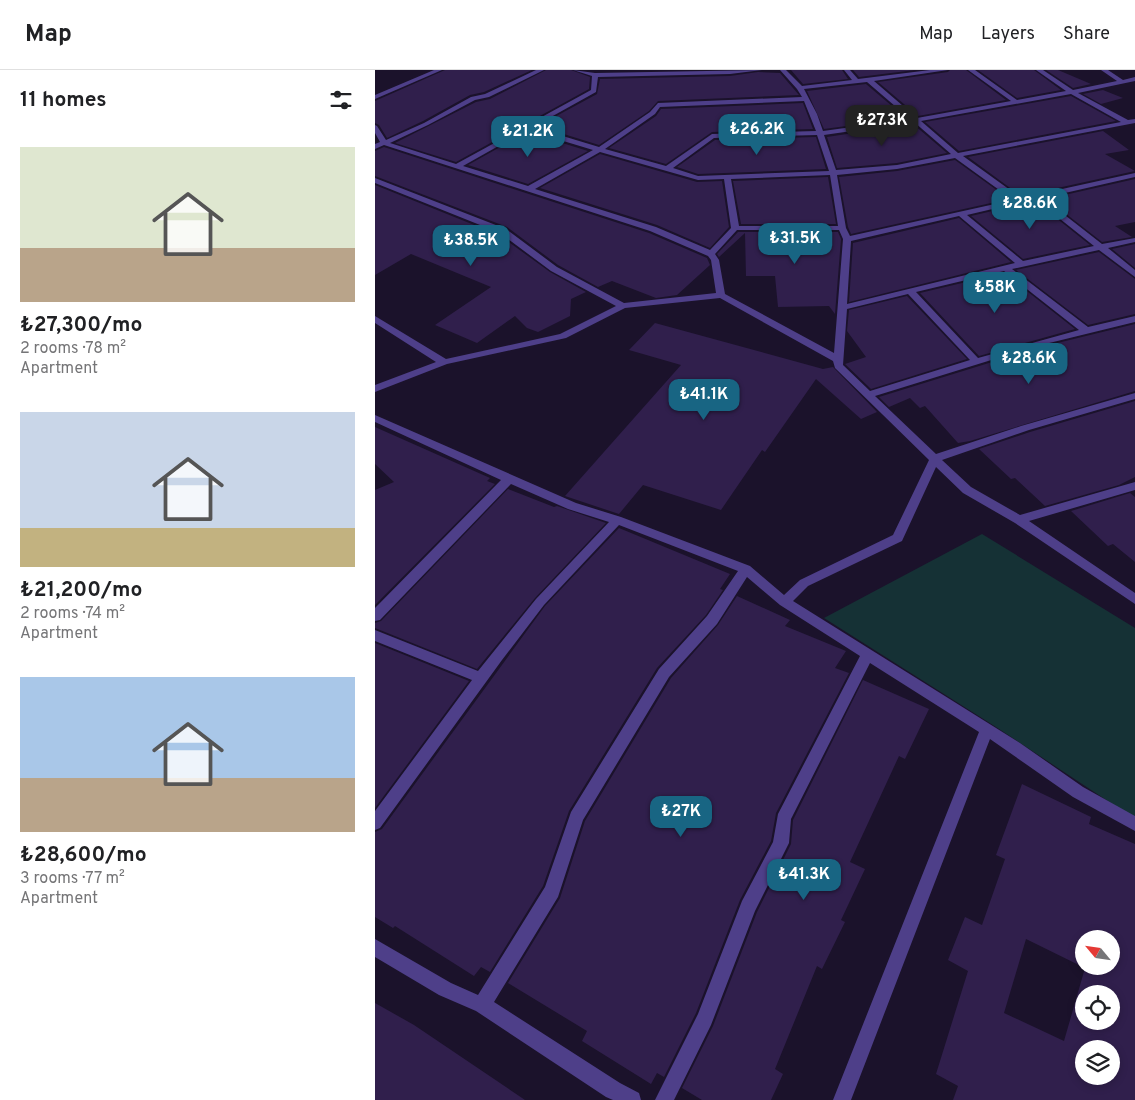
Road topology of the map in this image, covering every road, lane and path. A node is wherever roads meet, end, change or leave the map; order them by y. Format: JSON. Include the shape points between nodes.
{"nodes":[{"id":1,"x":439,"y":70,"type":"edge"},
{"id":2,"x":541,"y":70,"type":"edge"},
{"id":3,"x":576,"y":70,"type":"edge"},
{"id":4,"x":759,"y":70,"type":"edge"},
{"id":5,"x":783,"y":70,"type":"edge"},
{"id":6,"x":847,"y":70,"type":"edge"},
{"id":7,"x":945,"y":70,"type":"edge"},
{"id":8,"x":971,"y":70,"type":"edge"},
{"id":9,"x":1039,"y":70,"type":"edge"},
{"id":10,"x":1104,"y":70,"type":"edge"},
{"id":11,"x":729,"y":71,"type":"edge"},
{"id":12,"x":913,"y":72,"type":"edge"},
{"id":13,"x":595,"y":75,"type":"junction"},
{"id":14,"x":1135,"y":79,"type":"edge"},
{"id":15,"x":869,"y":80,"type":"junction"},
{"id":16,"x":857,"y":81,"type":"junction"},
{"id":17,"x":1121,"y":81,"type":"junction"},
{"id":18,"x":800,"y":88,"type":"junction"},
{"id":19,"x":1072,"y":92,"type":"junction"},
{"id":20,"x":375,"y":97,"type":"edge"},
{"id":21,"x":806,"y":99,"type":"junction"},
{"id":22,"x":1015,"y":101,"type":"junction"},
{"id":23,"x":915,"y":120,"type":"junction"},
{"id":24,"x":1135,"y":121,"type":"edge"},
{"id":25,"x":1127,"y":122,"type":"junction"},
{"id":26,"x":375,"y":127,"type":"edge"},
{"id":27,"x":1135,"y":127,"type":"edge"},
{"id":28,"x":527,"y":128,"type":"junction"},
{"id":29,"x":820,"y":133,"type":"junction"},
{"id":30,"x":384,"y":143,"type":"junction"},
{"id":31,"x":375,"y":147,"type":"edge"},
{"id":32,"x":600,"y":149,"type":"junction"},
{"id":33,"x":955,"y":156,"type":"junction"},
{"id":34,"x":457,"y":166,"type":"junction"},
{"id":35,"x":669,"y":168,"type":"junction"},
{"id":36,"x":833,"y":173,"type":"junction"},
{"id":37,"x":1135,"y":175,"type":"edge"},
{"id":38,"x":727,"y":177,"type":"junction"},
{"id":39,"x":375,"y":180,"type":"edge"},
{"id":40,"x":529,"y":190,"type":"junction"},
{"id":41,"x":1037,"y":197,"type":"junction"},
{"id":42,"x":1019,"y":200,"type":"junction"},
{"id":43,"x":962,"y":215,"type":"junction"},
{"id":44,"x":735,"y":228,"type":"junction"},
{"id":45,"x":842,"y":228,"type":"junction"},
{"id":46,"x":847,"y":239,"type":"junction"},
{"id":47,"x":1135,"y":240,"type":"edge"},
{"id":48,"x":1101,"y":247,"type":"junction"},
{"id":49,"x":711,"y":254,"type":"junction"},
{"id":50,"x":1021,"y":264,"type":"junction"},
{"id":51,"x":1006,"y":268,"type":"junction"},
{"id":52,"x":1135,"y":274,"type":"edge"},
{"id":53,"x":910,"y":291,"type":"junction"},
{"id":54,"x":721,"y":295,"type":"junction"},
{"id":55,"x":623,"y":306,"type":"junction"},
{"id":56,"x":841,"y":308,"type":"junction"},
{"id":57,"x":375,"y":319,"type":"edge"},
{"id":58,"x":1135,"y":319,"type":"edge"},
{"id":59,"x":1085,"y":330,"type":"junction"},
{"id":60,"x":839,"y":360,"type":"junction"},
{"id":61,"x":975,"y":360,"type":"junction"},
{"id":62,"x":444,"y":362,"type":"junction"},
{"id":63,"x":375,"y":389,"type":"edge"},
{"id":64,"x":867,"y":395,"type":"junction"},
{"id":65,"x":1135,"y":396,"type":"edge"},
{"id":66,"x":375,"y":418,"type":"edge"},
{"id":67,"x":935,"y":458,"type":"junction"},
{"id":68,"x":509,"y":479,"type":"junction"},
{"id":69,"x":1135,"y":486,"type":"edge"},
{"id":70,"x":617,"y":520,"type":"junction"},
{"id":71,"x":1019,"y":520,"type":"junction"},
{"id":72,"x":746,"y":569,"type":"junction"},
{"id":73,"x":1135,"y":599,"type":"edge"},
{"id":74,"x":784,"y":602,"type":"junction"},
{"id":75,"x":375,"y":616,"type":"edge"},
{"id":76,"x":375,"y":635,"type":"edge"},
{"id":77,"x":867,"y":655,"type":"junction"},
{"id":78,"x":481,"y":678,"type":"junction"},
{"id":79,"x":987,"y":730,"type":"junction"},
{"id":80,"x":375,"y":823,"type":"edge"},
{"id":81,"x":1135,"y":824,"type":"edge"},
{"id":82,"x":375,"y":948,"type":"edge"},
{"id":83,"x":482,"y":1005,"type":"junction"},
{"id":84,"x":631,"y":1100,"type":"edge"},
{"id":85,"x":664,"y":1100,"type":"edge"},
{"id":86,"x":842,"y":1100,"type":"edge"}],
"edges":[{"from":1,"to":20,"type":"street"},
{"from":2,"to":30,"type":"street","via":[[487,96],[473,98]]},
{"from":3,"to":13,"type":"street"},
{"from":4,"to":11,"type":"street"},
{"from":5,"to":18,"type":"street"},
{"from":6,"to":16,"type":"street"},
{"from":7,"to":12,"type":"street"},
{"from":8,"to":22,"type":"street"},
{"from":9,"to":19,"type":"street"},
{"from":10,"to":17,"type":"street"},
{"from":11,"to":13,"type":"street"},
{"from":12,"to":15,"type":"street"},
{"from":13,"to":28,"type":"street","via":[[594,91]]},
{"from":14,"to":17,"type":"street"},
{"from":15,"to":16,"type":"street"},
{"from":15,"to":23,"type":"street"},
{"from":16,"to":18,"type":"street"},
{"from":17,"to":19,"type":"street"},
{"from":18,"to":21,"type":"street"},
{"from":19,"to":22,"type":"street"},
{"from":19,"to":25,"type":"street"},
{"from":21,"to":29,"type":"street"},
{"from":21,"to":32,"type":"street","via":[[657,105],[653,113]]},
{"from":22,"to":23,"type":"street"},
{"from":23,"to":29,"type":"street"},
{"from":23,"to":33,"type":"street"},
{"from":24,"to":25,"type":"street"},
{"from":25,"to":27,"type":"street"},
{"from":25,"to":33,"type":"street"},
{"from":26,"to":30,"type":"street"},
{"from":28,"to":32,"type":"street"},
{"from":28,"to":34,"type":"street"},
{"from":29,"to":35,"type":"street","via":[[712,136]]},
{"from":29,"to":36,"type":"street"},
{"from":30,"to":31,"type":"street"},
{"from":30,"to":34,"type":"street"},
{"from":32,"to":35,"type":"street"},
{"from":32,"to":40,"type":"street"},
{"from":33,"to":36,"type":"street","via":[[897,167]]},
{"from":33,"to":42,"type":"street"},
{"from":34,"to":40,"type":"street"},
{"from":35,"to":38,"type":"street","via":[[698,178]]},
{"from":36,"to":38,"type":"street"},
{"from":36,"to":45,"type":"street"},
{"from":37,"to":41,"type":"street"},
{"from":38,"to":44,"type":"street"},
{"from":39,"to":55,"type":"street","via":[[503,231],[554,269]]},
{"from":40,"to":49,"type":"street","via":[[653,229]]},
{"from":41,"to":42,"type":"street"},
{"from":41,"to":48,"type":"street"},
{"from":42,"to":43,"type":"street"},
{"from":43,"to":46,"type":"street"},
{"from":43,"to":50,"type":"street"},
{"from":44,"to":45,"type":"street"},
{"from":44,"to":49,"type":"street"},
{"from":45,"to":46,"type":"street"},
{"from":46,"to":56,"type":"street"},
{"from":47,"to":48,"type":"street"},
{"from":48,"to":50,"type":"street"},
{"from":48,"to":52,"type":"street"},
{"from":49,"to":54,"type":"street"},
{"from":50,"to":51,"type":"street"},
{"from":51,"to":53,"type":"street"},
{"from":51,"to":59,"type":"street"},
{"from":53,"to":56,"type":"street"},
{"from":53,"to":61,"type":"street"},
{"from":54,"to":55,"type":"street"},
{"from":54,"to":60,"type":"street"},
{"from":55,"to":62,"type":"street","via":[[563,336]]},
{"from":56,"to":60,"type":"street"},
{"from":57,"to":62,"type":"street"},
{"from":58,"to":59,"type":"street"},
{"from":59,"to":61,"type":"street"},
{"from":60,"to":64,"type":"street","via":[[838,366]]},
{"from":61,"to":64,"type":"street"},
{"from":62,"to":63,"type":"street"},
{"from":64,"to":67,"type":"street"},
{"from":65,"to":67,"type":"street"},
{"from":66,"to":68,"type":"street"},
{"from":67,"to":71,"type":"street","via":[[967,490]]},
{"from":67,"to":74,"type":"street","via":[[898,538],[804,583]]},
{"from":68,"to":70,"type":"street","via":[[572,506]]},
{"from":68,"to":75,"type":"street"},
{"from":69,"to":71,"type":"street"},
{"from":70,"to":72,"type":"street"},
{"from":70,"to":78,"type":"street","via":[[540,602]]},
{"from":71,"to":73,"type":"street"},
{"from":72,"to":74,"type":"street"},
{"from":72,"to":83,"type":"street","via":[[712,620],[664,673],[576,817],[552,891]]},
{"from":74,"to":77,"type":"street"},
{"from":76,"to":78,"type":"street"},
{"from":77,"to":79,"type":"street"},
{"from":77,"to":85,"type":"street","via":[[783,819],[781,843],[748,907],[705,1019]]},
{"from":78,"to":80,"type":"street"},
{"from":79,"to":81,"type":"street","via":[[1078,792]]},
{"from":79,"to":86,"type":"street"},
{"from":82,"to":83,"type":"street","via":[[445,989]]},
{"from":83,"to":84,"type":"street"}]}
